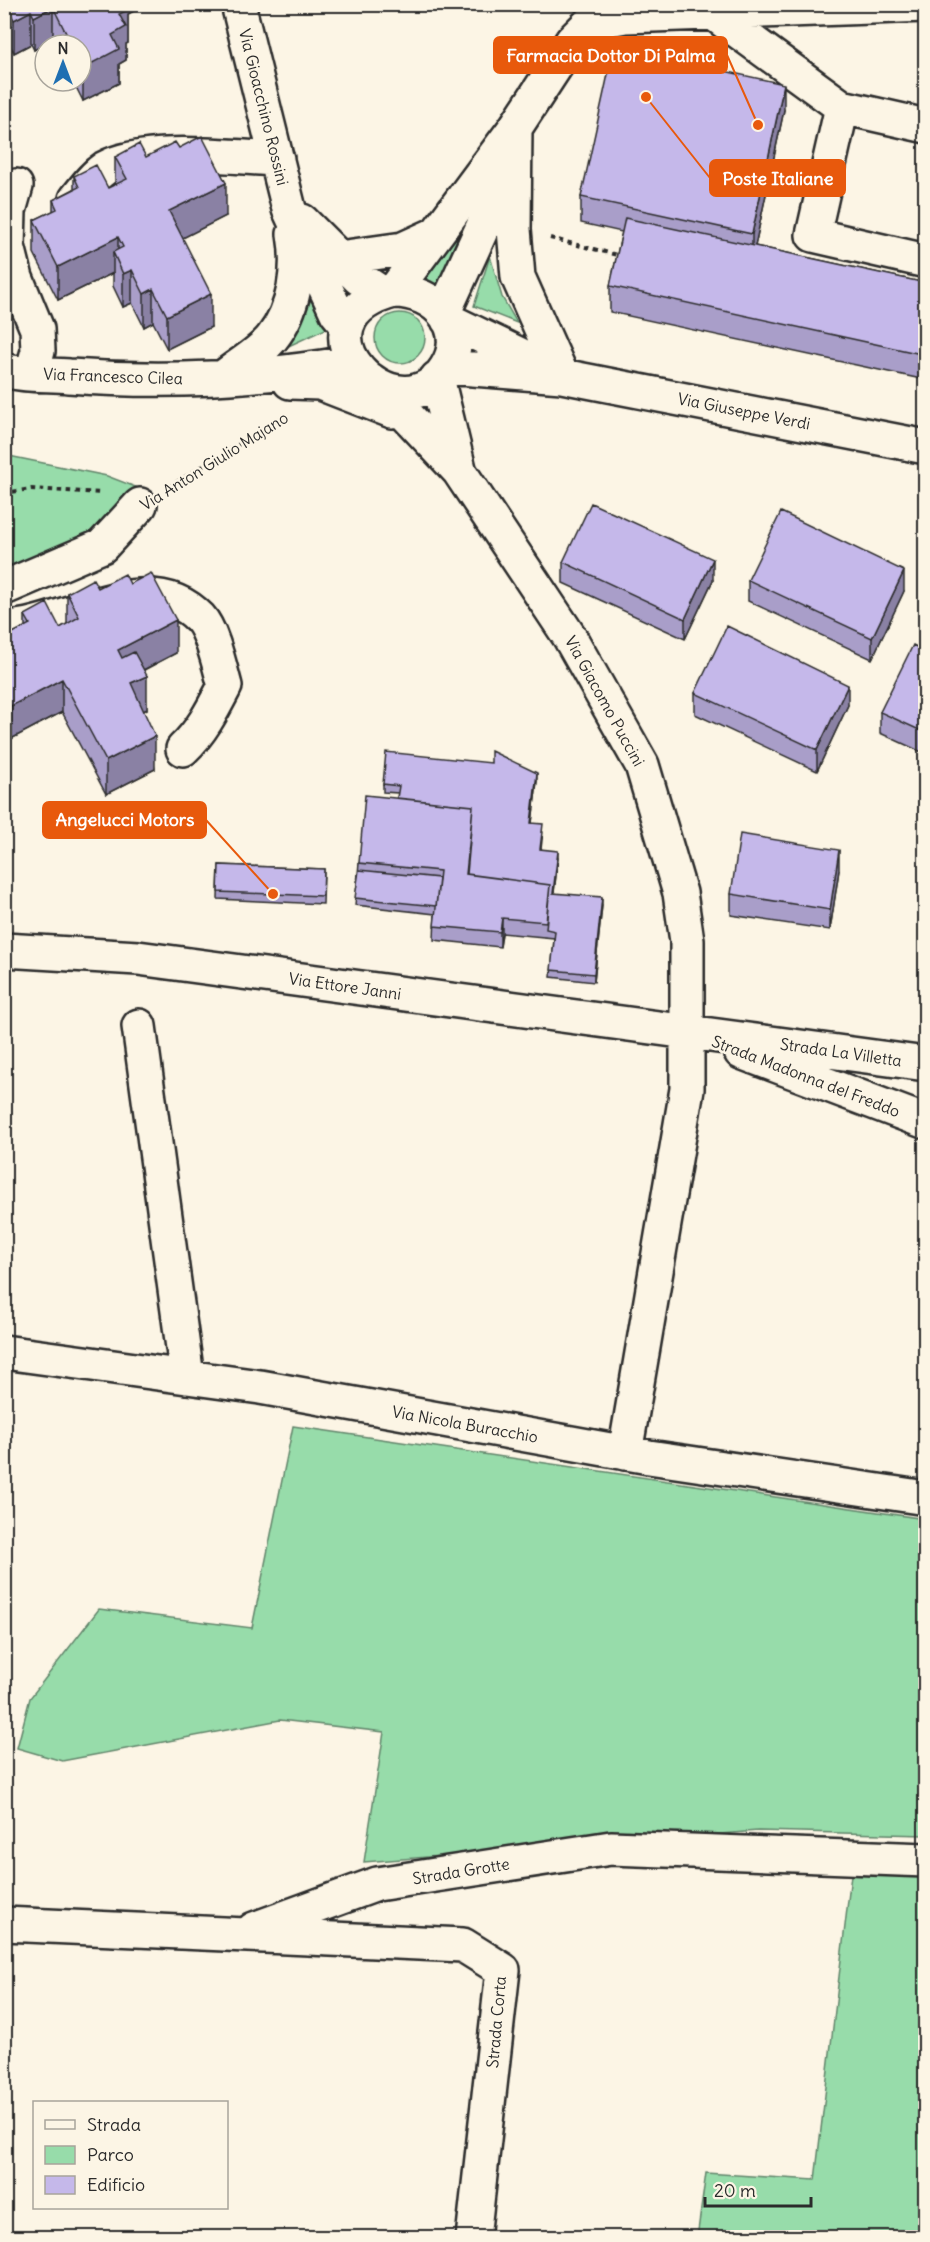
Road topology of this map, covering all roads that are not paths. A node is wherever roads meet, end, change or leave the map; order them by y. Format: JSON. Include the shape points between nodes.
{"nodes":[{"id":1,"x":238,"y":4,"type":"edge"},
{"id":2,"x":926,"y":5,"type":"edge"},
{"id":3,"x":713,"y":13,"type":"junction"},
{"id":4,"x":843,"y":107,"type":"junction"},
{"id":5,"x":926,"y":126,"type":"edge"},
{"id":6,"x":515,"y":128,"type":"junction"},
{"id":7,"x":277,"y":159,"type":"junction"},
{"id":8,"x":16,"y":186,"type":"dead end"},
{"id":9,"x":76,"y":199,"type":"edge"},
{"id":10,"x":289,"y":209,"type":"junction"},
{"id":11,"x":441,"y":231,"type":"junction"},
{"id":12,"x":339,"y":258,"type":"junction"},
{"id":13,"x":926,"y":261,"type":"edge"},
{"id":14,"x":388,"y":292,"type":"junction"},
{"id":15,"x":446,"y":316,"type":"junction"},
{"id":16,"x":348,"y":342,"type":"junction"},
{"id":17,"x":18,"y":371,"type":"edge"},
{"id":18,"x":442,"y":373,"type":"junction"},
{"id":19,"x":562,"y":376,"type":"junction"},
{"id":20,"x":222,"y":378,"type":"junction"},
{"id":21,"x":381,"y":388,"type":"junction"},
{"id":22,"x":411,"y":419,"type":"junction"},
{"id":23,"x":926,"y":447,"type":"edge"},
{"id":24,"x":459,"y":471,"type":"junction"},
{"id":25,"x":140,"y":505,"type":"road end"},
{"id":26,"x":4,"y":588,"type":"edge"},
{"id":27,"x":4,"y":628,"type":"edge"},
{"id":28,"x":183,"y":749,"type":"dead end"},
{"id":29,"x":4,"y":950,"type":"edge"},
{"id":30,"x":139,"y":1026,"type":"dead end"},
{"id":31,"x":686,"y":1031,"type":"junction"},
{"id":32,"x":926,"y":1064,"type":"edge"},
{"id":33,"x":926,"y":1122,"type":"edge"},
{"id":34,"x":4,"y":1352,"type":"edge"},
{"id":35,"x":187,"y":1377,"type":"junction"},
{"id":36,"x":625,"y":1453,"type":"junction"},
{"id":37,"x":926,"y":1498,"type":"edge"},
{"id":38,"x":926,"y":1860,"type":"edge"},
{"id":39,"x":4,"y":1924,"type":"edge"},
{"id":40,"x":238,"y":1935,"type":"junction"},
{"id":41,"x":473,"y":2238,"type":"edge"}],
"edges":[{"from":1,"to":7,"type":"street","name":"Via Gioacchino Rossini"},
{"from":2,"to":3,"type":"street"},
{"from":3,"to":4,"type":"street"},
{"from":3,"to":6,"type":"street","via":[[610,17],[588,26],[572,41]]},
{"from":4,"to":5,"type":"street"},
{"from":4,"to":13,"type":"street","via":[[813,235]]},
{"from":6,"to":11,"type":"street"},
{"from":6,"to":15,"type":"street","via":[[485,222]]},
{"from":6,"to":19,"type":"street","via":[[514,229],[518,277]]},
{"from":7,"to":9,"type":"street","via":[[135,158],[106,168]]},
{"from":7,"to":10,"type":"street","name":"Via Gioacchino Rossini"},
{"from":8,"to":17,"type":"street","via":[[9,211],[8,246],[16,278],[37,329],[38,351]]},
{"from":10,"to":12,"type":"street","name":"Via Gioacchino Rossini"},
{"from":10,"to":16,"type":"street","name":"Via Gioacchino Rossini"},
{"from":10,"to":20,"type":"street","via":[[298,256],[287,312],[268,342]]},
{"from":11,"to":12,"type":"street","via":[[403,249]]},
{"from":11,"to":14,"type":"street"},
{"from":12,"to":14,"type":"street","name":"Via Gioacchino Rossini","via":[[359,278]]},
{"from":14,"to":15,"type":"street","via":[[418,293]]},
{"from":14,"to":16,"type":"street","via":[[357,310]]},
{"from":15,"to":18,"type":"street","via":[[453,342]]},
{"from":15,"to":19,"type":"street","name":"Via Giuseppe Verdi"},
{"from":16,"to":20,"type":"street","name":"Via Francesco Cilea","via":[[301,350]]},
{"from":16,"to":21,"type":"street","via":[[358,370]]},
{"from":17,"to":20,"type":"street","name":"Via Francesco Cilea","via":[[116,379]]},
{"from":18,"to":19,"type":"street","name":"Via Giuseppe Verdi"},
{"from":18,"to":21,"type":"street","via":[[426,386],[409,391]]},
{"from":18,"to":24,"type":"street","name":"Via Giacomo Puccini"},
{"from":19,"to":23,"type":"street","name":"Via Giuseppe Verdi"},
{"from":20,"to":22,"type":"street","name":"Via Francesco Cilea","via":[[320,384]]},
{"from":21,"to":22,"type":"street","name":"Via Giacomo Puccini"},
{"from":22,"to":24,"type":"street","name":"Via Giacomo Puccini"},
{"from":24,"to":31,"type":"street","name":"Via Giacomo Puccini","via":[[569,636],[642,765],[680,893],[687,941]]},
{"from":25,"to":26,"type":"street","name":"Via Anton Giulio Majano","via":[[102,546]]},
{"from":27,"to":28,"type":"street","via":[[36,624],[111,600],[151,594],[181,605],[201,619],[225,686],[199,731]]},
{"from":29,"to":31,"type":"street","name":"Via Ettore Janni","via":[[138,958]]},
{"from":30,"to":35,"type":"street"},
{"from":31,"to":32,"type":"street","name":"Strada La Villetta"},
{"from":31,"to":33,"type":"street","name":"Strada Madonna del Freddo"},
{"from":31,"to":36,"type":"street","name":"Via Giacomo Puccini","via":[[687,1089]]},
{"from":34,"to":35,"type":"street","name":"Via Nicola Buracchio"},
{"from":35,"to":36,"type":"street","name":"Via Nicola Buracchio"},
{"from":36,"to":37,"type":"street","name":"Via Nicola Buracchio"},
{"from":38,"to":40,"type":"street","name":"Strada Grotte","via":[[611,1848],[377,1884]]},
{"from":39,"to":40,"type":"street","name":"Strada Grotte"},
{"from":40,"to":41,"type":"street","name":"Strada Corta","via":[[463,1945],[502,1970]]}]}
